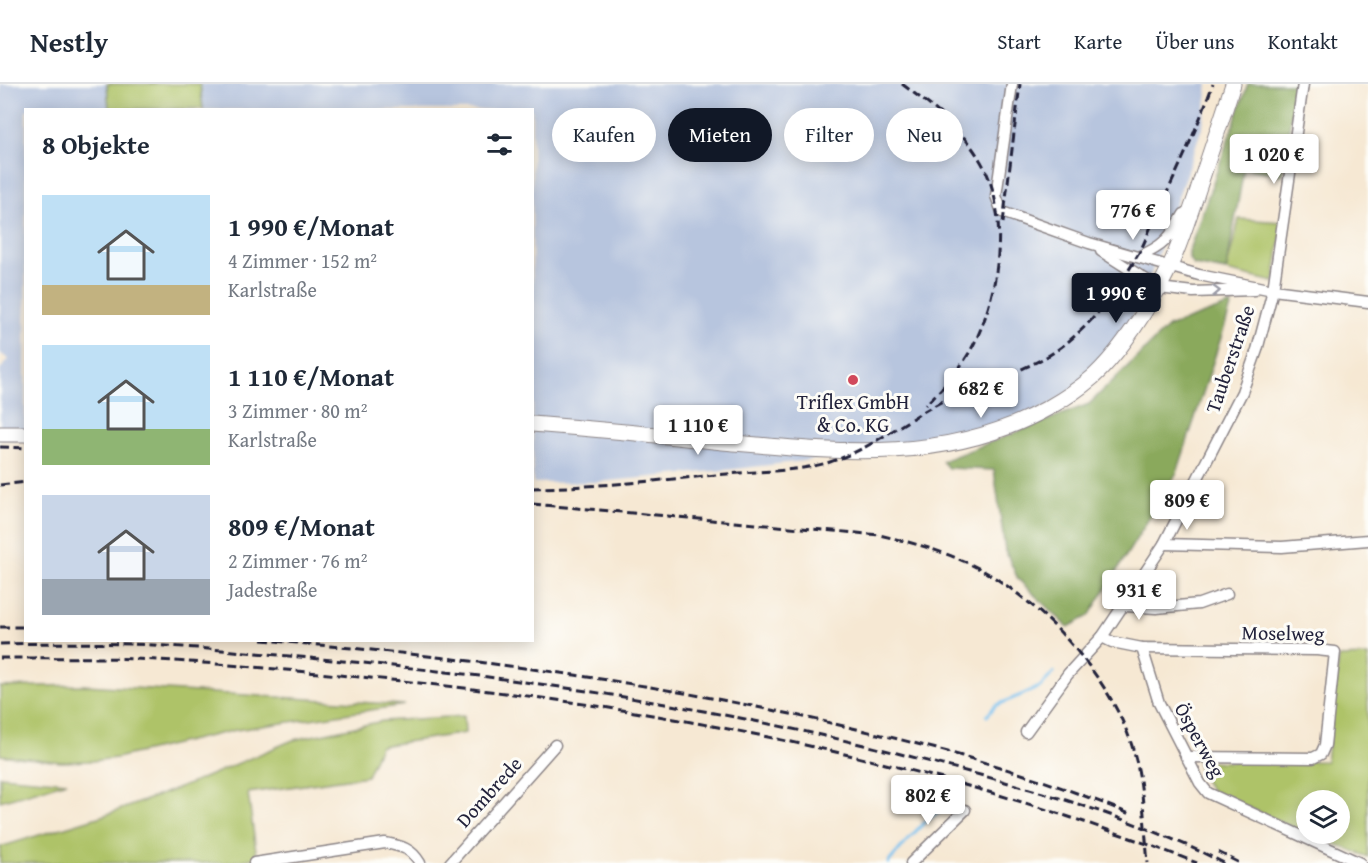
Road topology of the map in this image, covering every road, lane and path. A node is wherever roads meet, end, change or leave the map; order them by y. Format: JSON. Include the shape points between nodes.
{"nodes":[{"id":1,"x":1012,"y":84,"type":"edge"},
{"id":2,"x":1233,"y":84,"type":"edge"},
{"id":3,"x":1303,"y":84,"type":"edge"},
{"id":4,"x":1197,"y":193,"type":"junction"},
{"id":5,"x":1089,"y":243,"type":"junction"},
{"id":6,"x":1137,"y":257,"type":"junction"},
{"id":7,"x":1170,"y":266,"type":"junction"},
{"id":8,"x":1159,"y":288,"type":"junction"},
{"id":9,"x":1273,"y":290,"type":"junction"},
{"id":10,"x":1368,"y":302,"type":"edge"},
{"id":11,"x":534,"y":424,"type":"edge"},
{"id":12,"x":0,"y":434,"type":"edge"},
{"id":13,"x":24,"y":434,"type":"edge"},
{"id":14,"x":1368,"y":540,"type":"edge"},
{"id":15,"x":1164,"y":544,"type":"junction"},
{"id":16,"x":1227,"y":594,"type":"dead end"},
{"id":17,"x":1125,"y":606,"type":"junction"},
{"id":18,"x":1102,"y":637,"type":"junction"},
{"id":19,"x":1142,"y":648,"type":"junction"},
{"id":20,"x":1026,"y":732,"type":"dead end"},
{"id":21,"x":555,"y":745,"type":"dead end"},
{"id":22,"x":1186,"y":757,"type":"junction"},
{"id":23,"x":965,"y":810,"type":"dead end"},
{"id":24,"x":254,"y":863,"type":"edge"},
{"id":25,"x":420,"y":863,"type":"edge"},
{"id":26,"x":450,"y":863,"type":"edge"},
{"id":27,"x":911,"y":863,"type":"edge"},
{"id":28,"x":1360,"y":863,"type":"edge"}],
"edges":[{"from":1,"to":5,"type":"street","via":[[996,196],[1002,212]]},
{"from":2,"to":4,"type":"street"},
{"from":3,"to":9,"type":"street","name":"Tauberstraße"},
{"from":4,"to":6,"type":"street","via":[[1159,248]]},
{"from":4,"to":7,"type":"street"},
{"from":5,"to":6,"type":"street"},
{"from":5,"to":8,"type":"street"},
{"from":6,"to":7,"type":"street"},
{"from":7,"to":8,"type":"street"},
{"from":7,"to":9,"type":"street"},
{"from":8,"to":9,"type":"street","one_way":true,"via":[[1194,292]]},
{"from":8,"to":11,"type":"street","via":[[1094,376],[1067,397],[1014,425],[951,444],[859,452]]},
{"from":9,"to":10,"type":"street"},
{"from":9,"to":15,"type":"street","name":"Tauberstraße","via":[[1242,392]]},
{"from":12,"to":13,"type":"street"},
{"from":14,"to":15,"type":"street","via":[[1282,547]]},
{"from":15,"to":17,"type":"street","name":"Tauberstraße"},
{"from":16,"to":17,"type":"street","via":[[1199,604]]},
{"from":17,"to":18,"type":"street","name":"Tauberstraße"},
{"from":18,"to":19,"type":"street","name":"Moselweg"},
{"from":18,"to":20,"type":"street","name":"Tauberstraße","via":[[1068,674]]},
{"from":19,"to":22,"type":"street","name":"Ösperweg","via":[[1159,703]]},
{"from":19,"to":22,"type":"street","name":"Moselweg","via":[[1335,652],[1321,754],[1313,758]]},
{"from":21,"to":26,"type":"street","name":"Dombrede"},
{"from":22,"to":28,"type":"street","name":"Ösperweg","via":[[1208,793]]},
{"from":23,"to":27,"type":"street"},
{"from":24,"to":25,"type":"street","via":[[385,843],[404,847]]}]}
